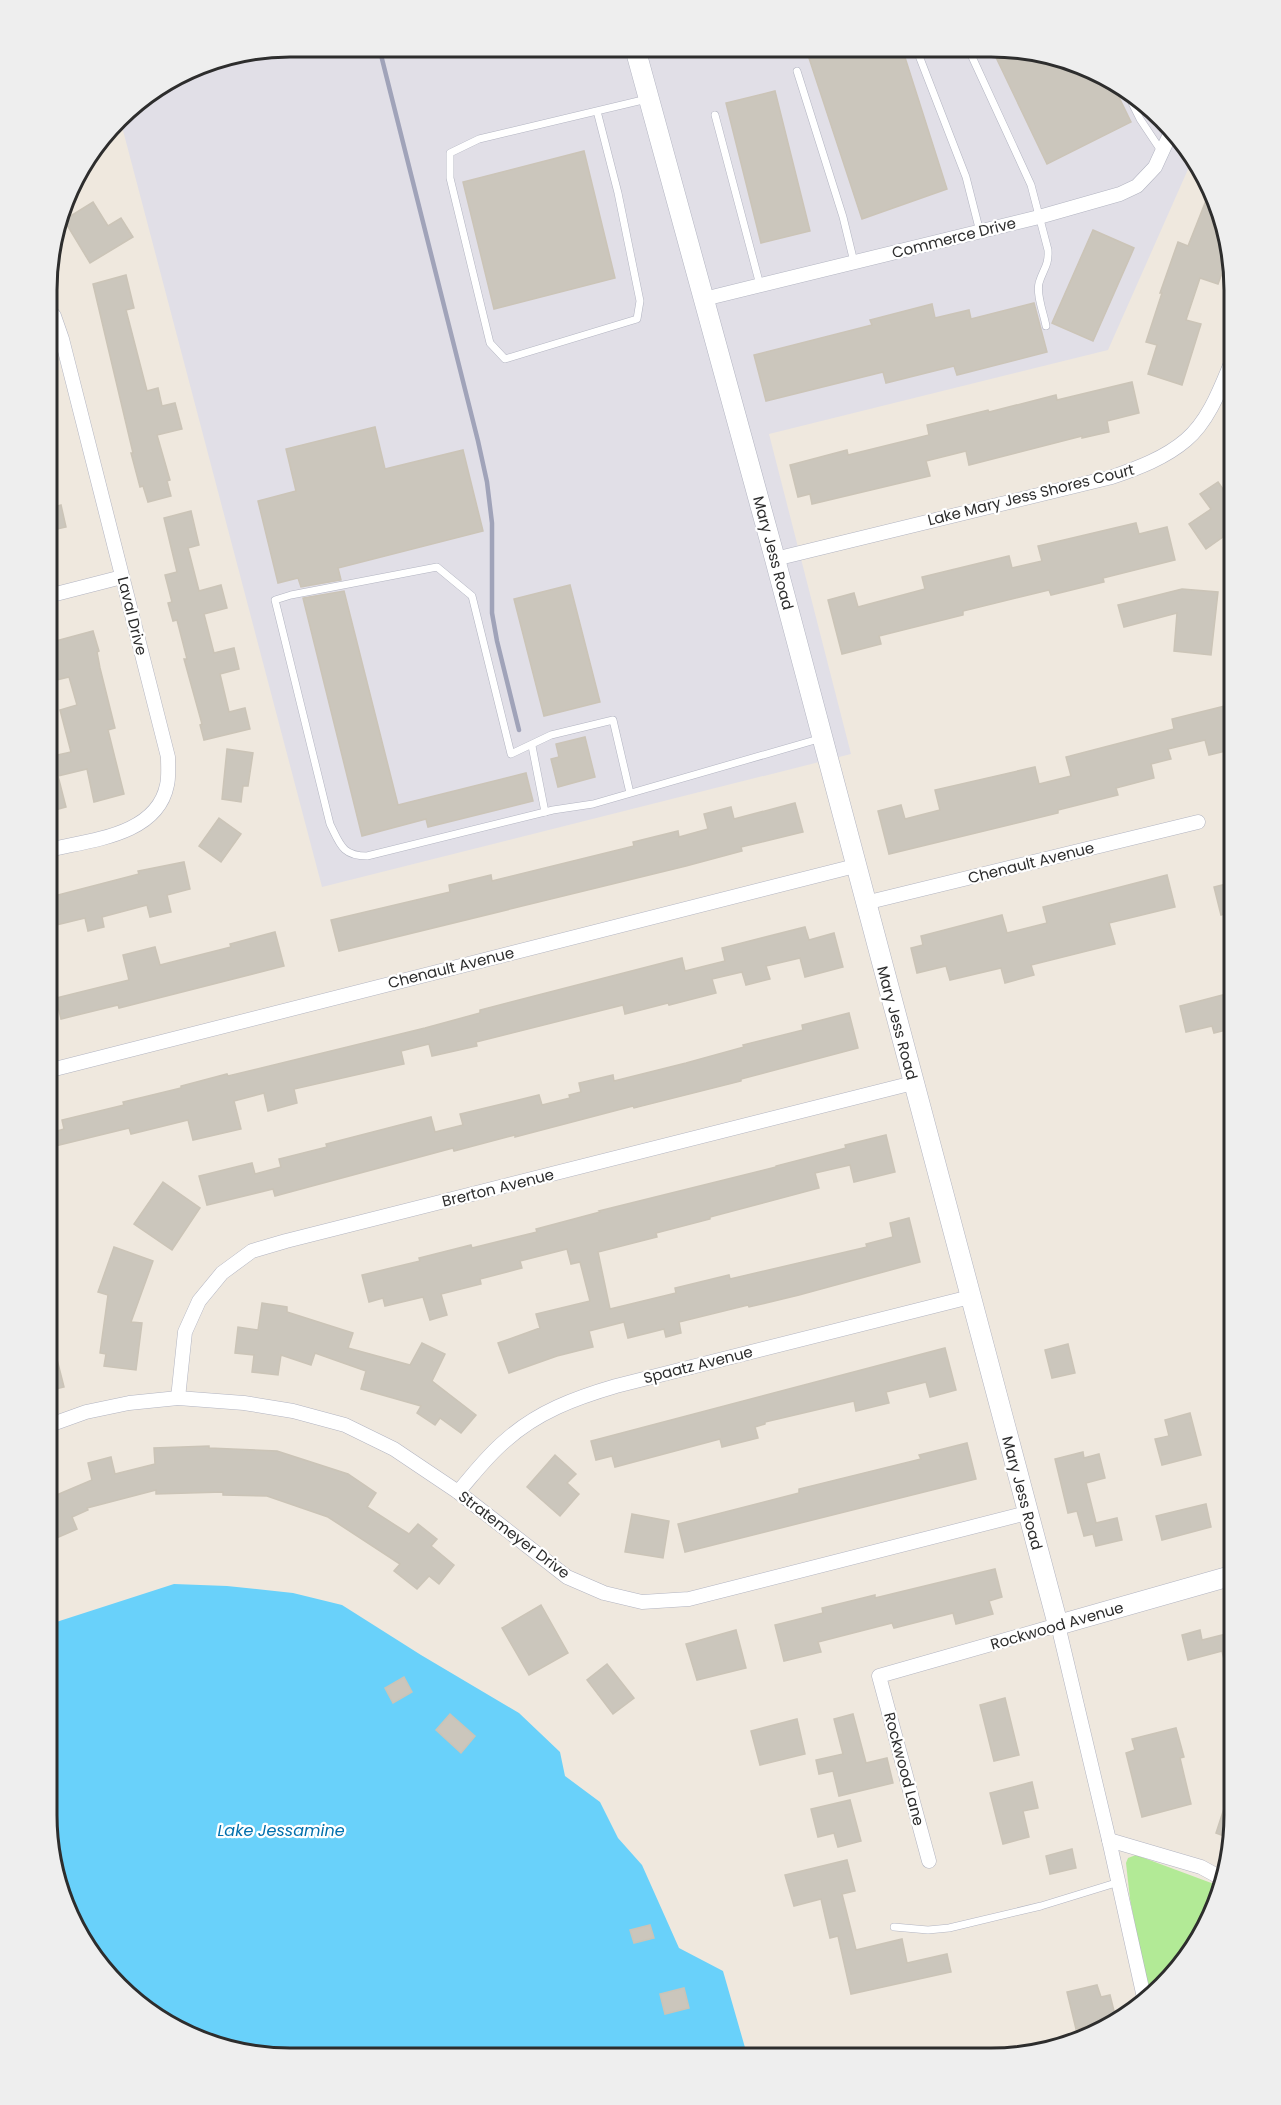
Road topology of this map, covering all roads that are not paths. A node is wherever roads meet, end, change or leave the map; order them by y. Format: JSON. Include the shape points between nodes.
{"nodes":[{"id":1,"x":637,"y":57,"type":"edge"},
{"id":2,"x":919,"y":57,"type":"edge"},
{"id":3,"x":972,"y":57,"type":"edge"},
{"id":4,"x":797,"y":71,"type":"dead end"},
{"id":5,"x":649,"y":99,"type":"junction"},
{"id":6,"x":1133,"y":105,"type":"edge"},
{"id":7,"x":597,"y":111,"type":"junction"},
{"id":8,"x":715,"y":115,"type":"dead end"},
{"id":9,"x":1168,"y":139,"type":"edge"},
{"id":10,"x":1162,"y":152,"type":"junction"},
{"id":11,"x":1040,"y":217,"type":"junction"},
{"id":12,"x":980,"y":232,"type":"junction"},
{"id":13,"x":854,"y":262,"type":"junction"},
{"id":14,"x":760,"y":285,"type":"junction"},
{"id":15,"x":704,"y":299,"type":"junction"},
{"id":16,"x":57,"y":325,"type":"edge"},
{"id":17,"x":1046,"y":326,"type":"dead end"},
{"id":18,"x":1224,"y":377,"type":"edge"},
{"id":19,"x":775,"y":559,"type":"junction"},
{"id":20,"x":122,"y":577,"type":"junction"},
{"id":21,"x":57,"y":594,"type":"edge"},
{"id":22,"x":822,"y":738,"type":"junction"},
{"id":23,"x":532,"y":746,"type":"junction"},
{"id":24,"x":630,"y":793,"type":"junction"},
{"id":25,"x":545,"y":812,"type":"junction"},
{"id":26,"x":1198,"y":822,"type":"dead end"},
{"id":27,"x":57,"y":848,"type":"edge"},
{"id":28,"x":855,"y":866,"type":"junction"},
{"id":29,"x":865,"y":903,"type":"junction"},
{"id":30,"x":57,"y":1069,"type":"edge"},
{"id":31,"x":913,"y":1083,"type":"junction"},
{"id":32,"x":970,"y":1297,"type":"junction"},
{"id":33,"x":178,"y":1398,"type":"junction"},
{"id":34,"x":57,"y":1422,"type":"edge"},
{"id":35,"x":458,"y":1492,"type":"junction"},
{"id":36,"x":1027,"y":1513,"type":"junction"},
{"id":37,"x":1224,"y":1578,"type":"edge"},
{"id":38,"x":1058,"y":1625,"type":"junction"},
{"id":39,"x":879,"y":1676,"type":"joint"},
{"id":40,"x":1109,"y":1840,"type":"junction"},
{"id":41,"x":929,"y":1862,"type":"dead end"},
{"id":42,"x":1216,"y":1875,"type":"edge"},
{"id":43,"x":1119,"y":1882,"type":"junction"},
{"id":44,"x":894,"y":1928,"type":"dead end"},
{"id":45,"x":1143,"y":1991,"type":"edge"}],
"edges":[{"from":1,"to":5,"type":"street","name":"Mary Jess Road"},
{"from":2,"to":12,"type":"lane","via":[[966,177]]},
{"from":3,"to":11,"type":"lane","via":[[1031,185]]},
{"from":4,"to":13,"type":"lane"},
{"from":5,"to":7,"type":"lane"},
{"from":5,"to":15,"type":"street","name":"Mary Jess Road"},
{"from":6,"to":10,"type":"lane"},
{"from":7,"to":7,"type":"lane","via":[[479,140],[450,153],[450,178],[490,343],[506,359],[637,319],[640,301]]},
{"from":8,"to":14,"type":"lane"},
{"from":9,"to":10,"type":"street","name":"Commerce Drive"},
{"from":10,"to":11,"type":"street","name":"Commerce Drive","via":[[1155,167],[1137,186]]},
{"from":11,"to":12,"type":"street","name":"Commerce Drive"},
{"from":11,"to":17,"type":"lane","via":[[1048,250],[1039,282]]},
{"from":12,"to":13,"type":"street","name":"Commerce Drive"},
{"from":13,"to":14,"type":"street","name":"Commerce Drive"},
{"from":14,"to":15,"type":"street","name":"Commerce Drive"},
{"from":15,"to":19,"type":"street","name":"Mary Jess Road"},
{"from":16,"to":20,"type":"street","name":"Laval Drive"},
{"from":18,"to":19,"type":"street","name":"Lake Mary Jess Shores Court","via":[[1206,415],[1187,439],[1146,465],[1112,477]]},
{"from":19,"to":22,"type":"street","name":"Mary Jess Road"},
{"from":20,"to":21,"type":"street"},
{"from":20,"to":27,"type":"street","name":"Laval Drive","via":[[168,758],[168,784],[151,816],[135,827]]},
{"from":22,"to":24,"type":"lane"},
{"from":22,"to":28,"type":"street","name":"Mary Jess Road"},
{"from":23,"to":24,"type":"lane","via":[[551,735],[613,720]]},
{"from":23,"to":25,"type":"lane"},
{"from":23,"to":25,"type":"lane","via":[[512,754],[472,596],[437,567],[275,600],[330,824],[343,850],[367,856]]},
{"from":24,"to":25,"type":"lane"},
{"from":26,"to":29,"type":"street","name":"Chenault Avenue"},
{"from":28,"to":29,"type":"street","name":"Mary Jess Road"},
{"from":28,"to":30,"type":"street","name":"Chenault Avenue"},
{"from":29,"to":31,"type":"street","name":"Mary Jess Road"},
{"from":31,"to":32,"type":"street","name":"Mary Jess Road"},
{"from":31,"to":33,"type":"street","name":"Brerton Avenue","via":[[252,1251],[222,1273],[199,1301],[185,1332]]},
{"from":32,"to":35,"type":"street","name":"Spaatz Avenue","via":[[578,1398],[540,1414],[504,1441]]},
{"from":32,"to":36,"type":"street","name":"Mary Jess Road"},
{"from":33,"to":34,"type":"street","name":"Stratemeyer Drive","via":[[118,1405]]},
{"from":33,"to":35,"type":"street","name":"Stratemeyer Drive","via":[[244,1403],[345,1425],[394,1449]]},
{"from":35,"to":36,"type":"street","name":"Stratemeyer Drive","via":[[567,1577],[604,1593],[642,1602],[689,1599]]},
{"from":36,"to":38,"type":"street","name":"Mary Jess Road"},
{"from":37,"to":38,"type":"street","name":"Rockwood Avenue"},
{"from":38,"to":39,"type":"street","name":"Rockwood Avenue"},
{"from":38,"to":40,"type":"street","name":"Mary Jess Road"},
{"from":39,"to":41,"type":"street","name":"Rockwood Lane"},
{"from":40,"to":42,"type":"street","via":[[1201,1867]]},
{"from":40,"to":43,"type":"street","name":"Mary Jess Road"},
{"from":43,"to":44,"type":"lane","via":[[949,1928]]},
{"from":43,"to":45,"type":"street","name":"Mary Jess Road"}]}
